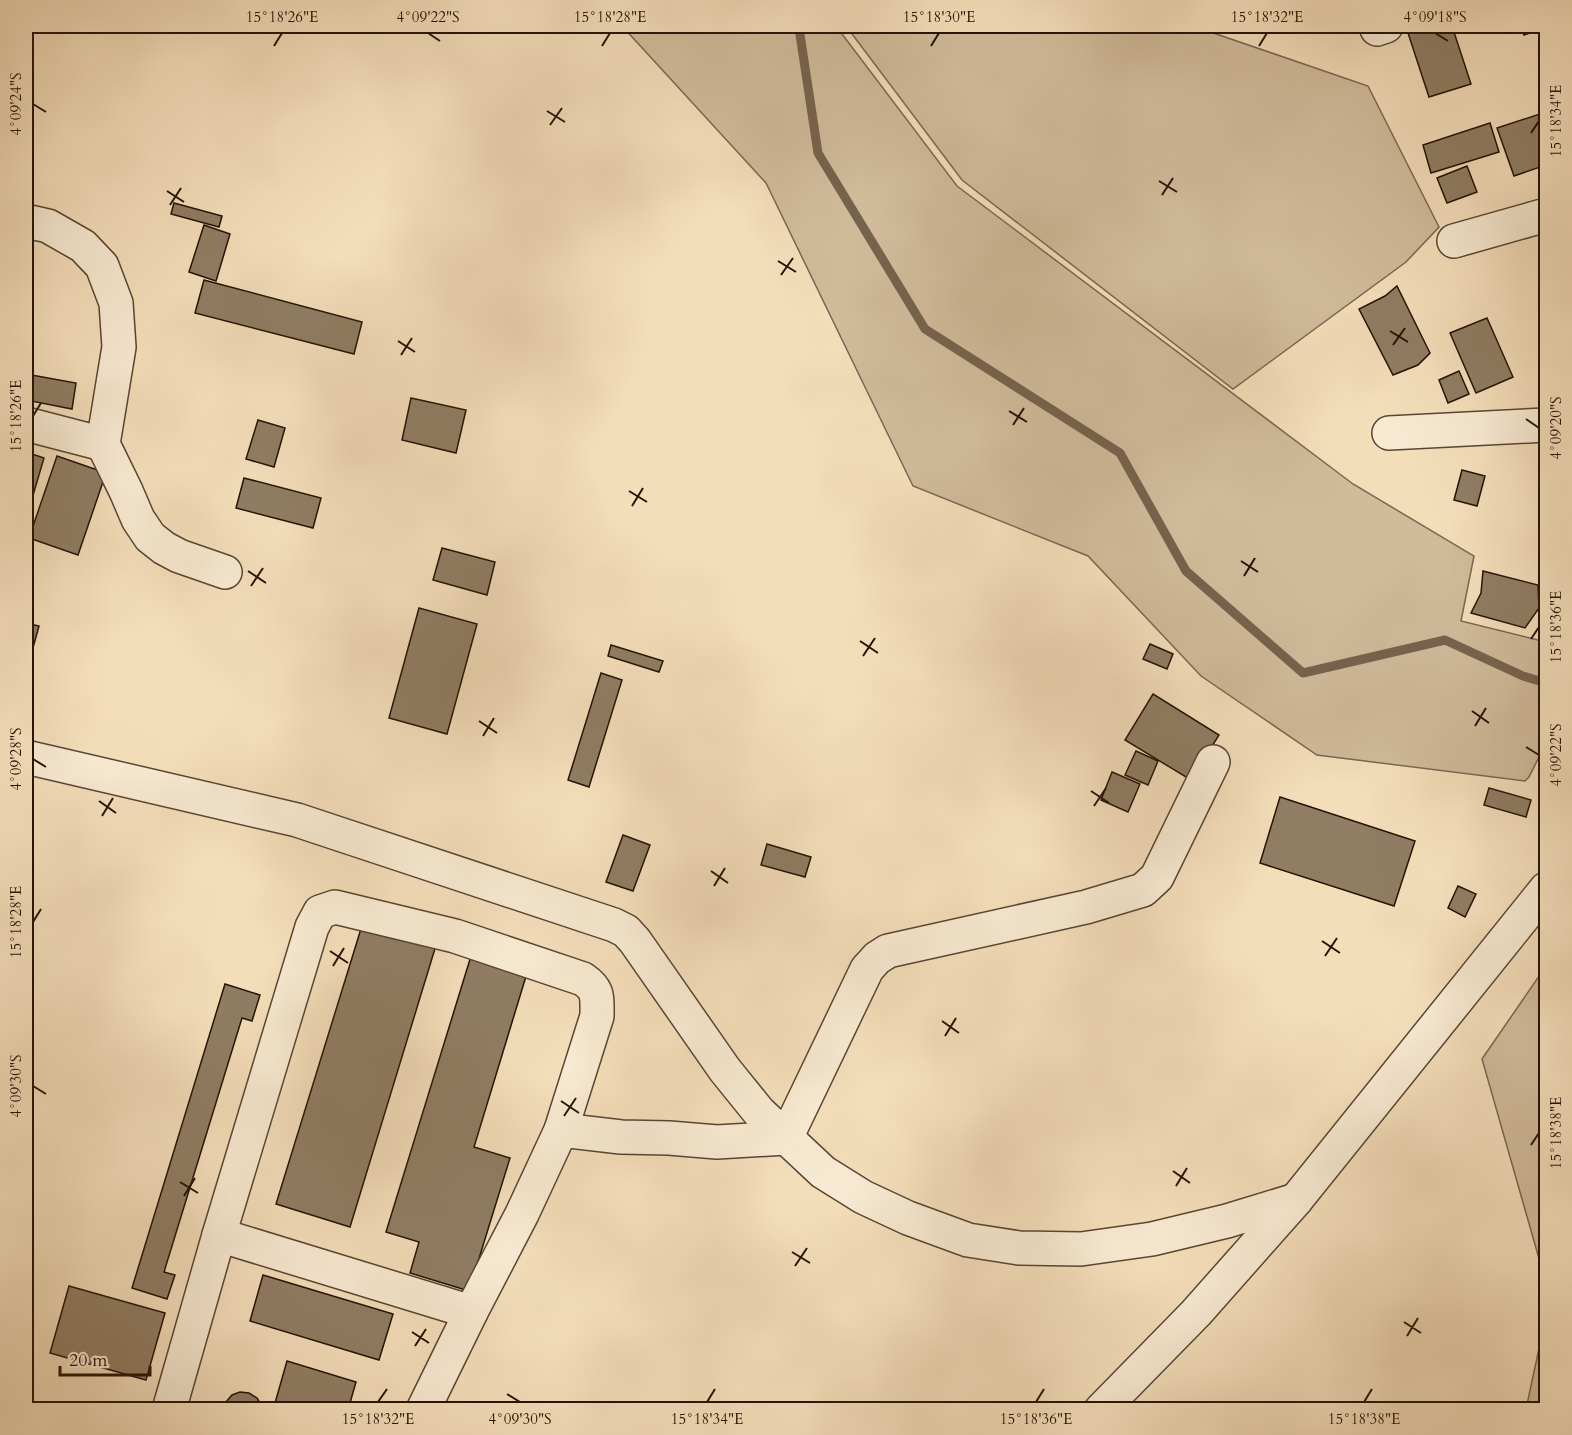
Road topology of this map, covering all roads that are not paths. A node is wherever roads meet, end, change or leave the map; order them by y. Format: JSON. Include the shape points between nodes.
{"nodes":[{"id":1,"x":1546,"y":215,"type":"edge"},
{"id":2,"x":26,"y":220,"type":"edge"},
{"id":3,"x":1454,"y":241,"type":"dead end"},
{"id":4,"x":26,"y":424,"type":"edge"},
{"id":5,"x":1546,"y":425,"type":"edge"},
{"id":6,"x":1389,"y":433,"type":"dead end"},
{"id":7,"x":104,"y":444,"type":"junction"},
{"id":8,"x":225,"y":572,"type":"dead end"},
{"id":9,"x":26,"y":757,"type":"edge"},
{"id":10,"x":1213,"y":762,"type":"dead end"},
{"id":11,"x":1546,"y":889,"type":"edge"},
{"id":12,"x":561,"y":1130,"type":"junction"},
{"id":13,"x":786,"y":1138,"type":"junction"},
{"id":14,"x":1296,"y":1200,"type":"junction"},
{"id":15,"x":219,"y":1235,"type":"junction"},
{"id":16,"x":471,"y":1312,"type":"junction"},
{"id":17,"x":169,"y":1410,"type":"edge"},
{"id":18,"x":423,"y":1410,"type":"edge"},
{"id":19,"x":1101,"y":1410,"type":"edge"}],
"edges":[{"from":1,"to":3,"type":"street"},
{"from":2,"to":7,"type":"street","via":[[48,226],[83,246],[102,266],[116,303],[119,347]]},
{"from":4,"to":7,"type":"street"},
{"from":5,"to":6,"type":"street"},
{"from":7,"to":8,"type":"street","via":[[150,537],[179,556]]},
{"from":9,"to":13,"type":"street","via":[[297,819],[626,931],[725,1070]]},
{"from":10,"to":13,"type":"street","via":[[1156,877],[1143,890],[1086,907],[888,951],[877,958],[867,969]]},
{"from":11,"to":14,"type":"street"},
{"from":12,"to":13,"type":"street","via":[[717,1142]]},
{"from":12,"to":15,"type":"street","via":[[597,1016],[593,986],[583,979],[455,936],[335,907],[320,912],[312,927]]},
{"from":12,"to":16,"type":"street"},
{"from":13,"to":14,"type":"street","via":[[823,1172],[863,1197],[968,1240],[1018,1248],[1081,1250],[1152,1239]]},
{"from":14,"to":19,"type":"street","via":[[1196,1313]]},
{"from":15,"to":16,"type":"street"},
{"from":15,"to":17,"type":"street"},
{"from":16,"to":18,"type":"street"}]}
